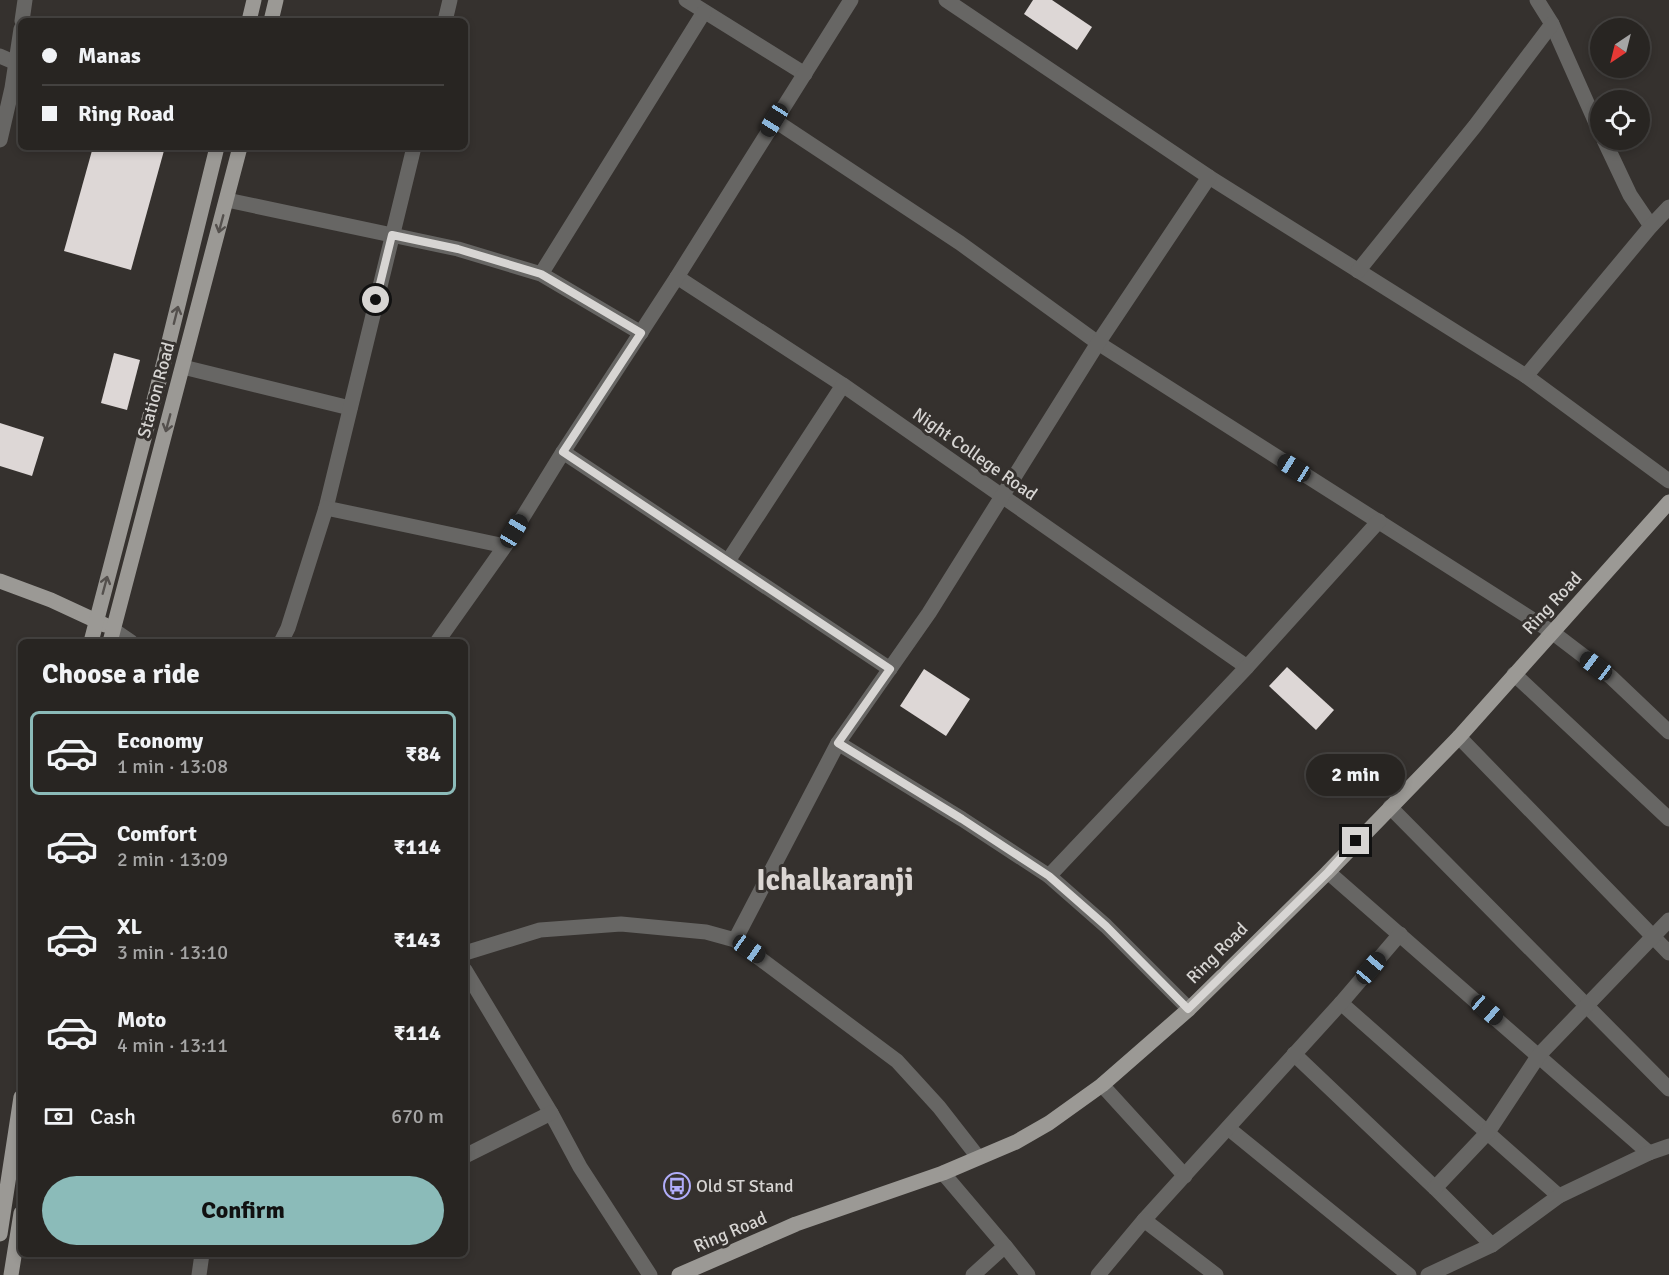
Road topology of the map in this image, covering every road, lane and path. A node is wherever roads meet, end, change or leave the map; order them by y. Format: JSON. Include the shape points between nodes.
{"nodes":[{"id":1,"x":25,"y":0,"type":"edge"},
{"id":2,"x":254,"y":0,"type":"edge"},
{"id":3,"x":276,"y":0,"type":"edge"},
{"id":4,"x":450,"y":0,"type":"edge"},
{"id":5,"x":686,"y":0,"type":"edge"},
{"id":6,"x":851,"y":0,"type":"edge"},
{"id":7,"x":946,"y":0,"type":"edge"},
{"id":8,"x":1537,"y":0,"type":"edge"},
{"id":9,"x":704,"y":12,"type":"junction"},
{"id":10,"x":22,"y":18,"type":"edge"},
{"id":11,"x":250,"y":18,"type":"edge"},
{"id":12,"x":272,"y":18,"type":"edge"},
{"id":13,"x":446,"y":18,"type":"edge"},
{"id":14,"x":1552,"y":24,"type":"junction"},
{"id":15,"x":18,"y":49,"type":"edge"},
{"id":16,"x":0,"y":56,"type":"edge"},
{"id":17,"x":16,"y":63,"type":"junction"},
{"id":18,"x":805,"y":74,"type":"junction"},
{"id":19,"x":1590,"y":110,"type":"edge"},
{"id":20,"x":774,"y":120,"type":"junction"},
{"id":21,"x":0,"y":140,"type":"edge"},
{"id":22,"x":216,"y":150,"type":"edge"},
{"id":23,"x":239,"y":150,"type":"edge"},
{"id":24,"x":413,"y":150,"type":"edge"},
{"id":25,"x":1609,"y":150,"type":"edge"},
{"id":26,"x":1209,"y":177,"type":"junction"},
{"id":27,"x":227,"y":200,"type":"junction"},
{"id":28,"x":1669,"y":207,"type":"edge"},
{"id":29,"x":1651,"y":226,"type":"junction"},
{"id":30,"x":392,"y":235,"type":"junction"},
{"id":31,"x":1358,"y":271,"type":"junction"},
{"id":32,"x":541,"y":274,"type":"junction"},
{"id":33,"x":677,"y":277,"type":"junction"},
{"id":34,"x":641,"y":333,"type":"junction"},
{"id":35,"x":1098,"y":343,"type":"junction"},
{"id":36,"x":183,"y":367,"type":"junction"},
{"id":37,"x":1526,"y":376,"type":"junction"},
{"id":38,"x":843,"y":385,"type":"junction"},
{"id":39,"x":350,"y":408,"type":"junction"},
{"id":40,"x":563,"y":452,"type":"junction"},
{"id":41,"x":1669,"y":481,"type":"edge"},
{"id":42,"x":1002,"y":496,"type":"junction"},
{"id":43,"x":1669,"y":502,"type":"edge"},
{"id":44,"x":326,"y":508,"type":"junction"},
{"id":45,"x":1379,"y":521,"type":"junction"},
{"id":46,"x":505,"y":546,"type":"junction"},
{"id":47,"x":728,"y":561,"type":"junction"},
{"id":48,"x":0,"y":580,"type":"edge"},
{"id":49,"x":96,"y":620,"type":"junction"},
{"id":50,"x":1552,"y":632,"type":"junction"},
{"id":51,"x":111,"y":636,"type":"edge"},
{"id":52,"x":92,"y":639,"type":"edge"},
{"id":53,"x":282,"y":639,"type":"edge"},
{"id":54,"x":439,"y":639,"type":"edge"},
{"id":55,"x":1247,"y":667,"type":"junction"},
{"id":56,"x":890,"y":669,"type":"junction"},
{"id":57,"x":1514,"y":674,"type":"junction"},
{"id":58,"x":1669,"y":732,"type":"edge"},
{"id":59,"x":1459,"y":737,"type":"junction"},
{"id":60,"x":838,"y":743,"type":"junction"},
{"id":61,"x":1390,"y":807,"type":"junction"},
{"id":62,"x":1669,"y":819,"type":"edge"},
{"id":63,"x":1328,"y":872,"type":"junction"},
{"id":64,"x":1049,"y":876,"type":"junction"},
{"id":65,"x":1669,"y":920,"type":"edge"},
{"id":66,"x":1400,"y":934,"type":"junction"},
{"id":67,"x":1653,"y":937,"type":"junction"},
{"id":68,"x":735,"y":940,"type":"junction"},
{"id":69,"x":468,"y":952,"type":"edge"},
{"id":70,"x":1669,"y":953,"type":"edge"},
{"id":71,"x":468,"y":975,"type":"edge"},
{"id":72,"x":1341,"y":1003,"type":"junction"},
{"id":73,"x":1587,"y":1005,"type":"junction"},
{"id":74,"x":1188,"y":1009,"type":"junction"},
{"id":75,"x":1294,"y":1054,"type":"junction"},
{"id":76,"x":1539,"y":1055,"type":"junction"},
{"id":77,"x":1101,"y":1085,"type":"junction"},
{"id":78,"x":1669,"y":1089,"type":"edge"},
{"id":79,"x":551,"y":1113,"type":"junction"},
{"id":80,"x":18,"y":1117,"type":"edge"},
{"id":81,"x":1228,"y":1128,"type":"junction"},
{"id":82,"x":1488,"y":1132,"type":"junction"},
{"id":83,"x":1669,"y":1146,"type":"edge"},
{"id":84,"x":1649,"y":1153,"type":"junction"},
{"id":85,"x":468,"y":1154,"type":"edge"},
{"id":86,"x":978,"y":1157,"type":"junction"},
{"id":87,"x":944,"y":1173,"type":"junction"},
{"id":88,"x":1185,"y":1176,"type":"junction"},
{"id":89,"x":1435,"y":1188,"type":"junction"},
{"id":90,"x":1559,"y":1196,"type":"junction"},
{"id":91,"x":1144,"y":1220,"type":"junction"},
{"id":92,"x":0,"y":1234,"type":"edge"},
{"id":93,"x":18,"y":1234,"type":"edge"},
{"id":94,"x":1492,"y":1245,"type":"junction"},
{"id":95,"x":1005,"y":1246,"type":"junction"},
{"id":96,"x":202,"y":1257,"type":"edge"},
{"id":97,"x":12,"y":1275,"type":"edge"},
{"id":98,"x":199,"y":1275,"type":"edge"},
{"id":99,"x":651,"y":1275,"type":"edge"},
{"id":100,"x":679,"y":1275,"type":"edge"},
{"id":101,"x":973,"y":1275,"type":"edge"},
{"id":102,"x":1028,"y":1275,"type":"edge"},
{"id":103,"x":1098,"y":1275,"type":"edge"},
{"id":104,"x":1216,"y":1275,"type":"edge"},
{"id":105,"x":1409,"y":1275,"type":"edge"},
{"id":106,"x":1428,"y":1275,"type":"edge"}],
"edges":[{"from":1,"to":10,"type":"street"},
{"from":2,"to":11,"type":"main road"},
{"from":3,"to":12,"type":"main road"},
{"from":4,"to":13,"type":"street"},
{"from":5,"to":9,"type":"street"},
{"from":6,"to":18,"type":"street"},
{"from":7,"to":26,"type":"street"},
{"from":8,"to":14,"type":"street"},
{"from":9,"to":18,"type":"street"},
{"from":9,"to":32,"type":"street"},
{"from":14,"to":19,"type":"street"},
{"from":14,"to":31,"type":"street"},
{"from":15,"to":17,"type":"street"},
{"from":16,"to":17,"type":"street"},
{"from":17,"to":21,"type":"street"},
{"from":18,"to":20,"type":"street"},
{"from":20,"to":33,"type":"street"},
{"from":20,"to":35,"type":"street","via":[[960,243]]},
{"from":49,"to":22,"type":"main road","name":"Station Road","one_way":true},
{"from":23,"to":27,"type":"main road","name":"Station Road"},
{"from":24,"to":30,"type":"street"},
{"from":25,"to":29,"type":"street","via":[[1630,195]]},
{"from":26,"to":31,"type":"street"},
{"from":26,"to":35,"type":"street"},
{"from":27,"to":30,"type":"street"},
{"from":27,"to":36,"type":"main road","name":"Station Road","one_way":true},
{"from":28,"to":29,"type":"street"},
{"from":29,"to":37,"type":"street"},
{"from":30,"to":32,"type":"street","via":[[458,249]]},
{"from":30,"to":39,"type":"street"},
{"from":31,"to":37,"type":"street"},
{"from":32,"to":34,"type":"street"},
{"from":33,"to":34,"type":"street"},
{"from":33,"to":38,"type":"street","name":"Night College Road"},
{"from":34,"to":40,"type":"street"},
{"from":35,"to":42,"type":"street"},
{"from":35,"to":45,"type":"street"},
{"from":36,"to":39,"type":"street"},
{"from":36,"to":51,"type":"main road","name":"Station Road","one_way":true},
{"from":37,"to":41,"type":"street"},
{"from":38,"to":42,"type":"street","name":"Night College Road"},
{"from":38,"to":47,"type":"street"},
{"from":39,"to":44,"type":"street"},
{"from":40,"to":46,"type":"street"},
{"from":40,"to":47,"type":"street"},
{"from":42,"to":55,"type":"street","name":"Night College Road"},
{"from":42,"to":56,"type":"street"},
{"from":43,"to":50,"type":"main road","name":"Ring Road"},
{"from":44,"to":46,"type":"street"},
{"from":44,"to":53,"type":"street"},
{"from":45,"to":50,"type":"street"},
{"from":45,"to":55,"type":"street"},
{"from":46,"to":54,"type":"street"},
{"from":47,"to":56,"type":"street"},
{"from":48,"to":49,"type":"main road"},
{"from":49,"to":51,"type":"main road"},
{"from":49,"to":52,"type":"main road","name":"Station Road"},
{"from":50,"to":57,"type":"main road","name":"Ring Road"},
{"from":50,"to":58,"type":"street","via":[[1611,677]]},
{"from":55,"to":64,"type":"street"},
{"from":56,"to":60,"type":"street"},
{"from":57,"to":59,"type":"main road","name":"Ring Road"},
{"from":57,"to":62,"type":"street"},
{"from":59,"to":61,"type":"main road","name":"Ring Road"},
{"from":59,"to":67,"type":"street"},
{"from":60,"to":64,"type":"street"},
{"from":60,"to":68,"type":"street"},
{"from":61,"to":63,"type":"main road","name":"Ring Road"},
{"from":61,"to":73,"type":"street"},
{"from":63,"to":66,"type":"street"},
{"from":63,"to":74,"type":"main road","name":"Ring Road"},
{"from":64,"to":74,"type":"street","via":[[1106,926]]},
{"from":65,"to":67,"type":"street"},
{"from":66,"to":72,"type":"street"},
{"from":66,"to":76,"type":"street"},
{"from":67,"to":70,"type":"street"},
{"from":67,"to":73,"type":"street"},
{"from":68,"to":69,"type":"street","via":[[706,932],[621,924],[540,930]]},
{"from":68,"to":86,"type":"street","via":[[897,1061]]},
{"from":71,"to":79,"type":"street"},
{"from":72,"to":75,"type":"street"},
{"from":72,"to":82,"type":"street"},
{"from":73,"to":76,"type":"street"},
{"from":73,"to":78,"type":"street"},
{"from":74,"to":77,"type":"main road","name":"Ring Road"},
{"from":75,"to":81,"type":"street"},
{"from":75,"to":89,"type":"street"},
{"from":76,"to":82,"type":"street"},
{"from":76,"to":84,"type":"street"},
{"from":77,"to":86,"type":"main road","name":"Ring Road","via":[[1049,1123]]},
{"from":77,"to":88,"type":"street"},
{"from":79,"to":85,"type":"street"},
{"from":79,"to":99,"type":"street","via":[[580,1167]]},
{"from":80,"to":92,"type":"main road"},
{"from":81,"to":88,"type":"street"},
{"from":81,"to":105,"type":"street"},
{"from":82,"to":89,"type":"street"},
{"from":82,"to":90,"type":"street"},
{"from":83,"to":84,"type":"street"},
{"from":84,"to":90,"type":"street"},
{"from":86,"to":87,"type":"main road","name":"Ring Road"},
{"from":87,"to":95,"type":"street"},
{"from":87,"to":100,"type":"main road","name":"Ring Road","via":[[796,1224]]},
{"from":88,"to":91,"type":"street"},
{"from":89,"to":94,"type":"street"},
{"from":90,"to":94,"type":"street"},
{"from":91,"to":103,"type":"street"},
{"from":91,"to":104,"type":"street"},
{"from":93,"to":97,"type":"main road"},
{"from":94,"to":106,"type":"street"},
{"from":95,"to":101,"type":"street"},
{"from":95,"to":102,"type":"street"},
{"from":96,"to":98,"type":"street"}]}
